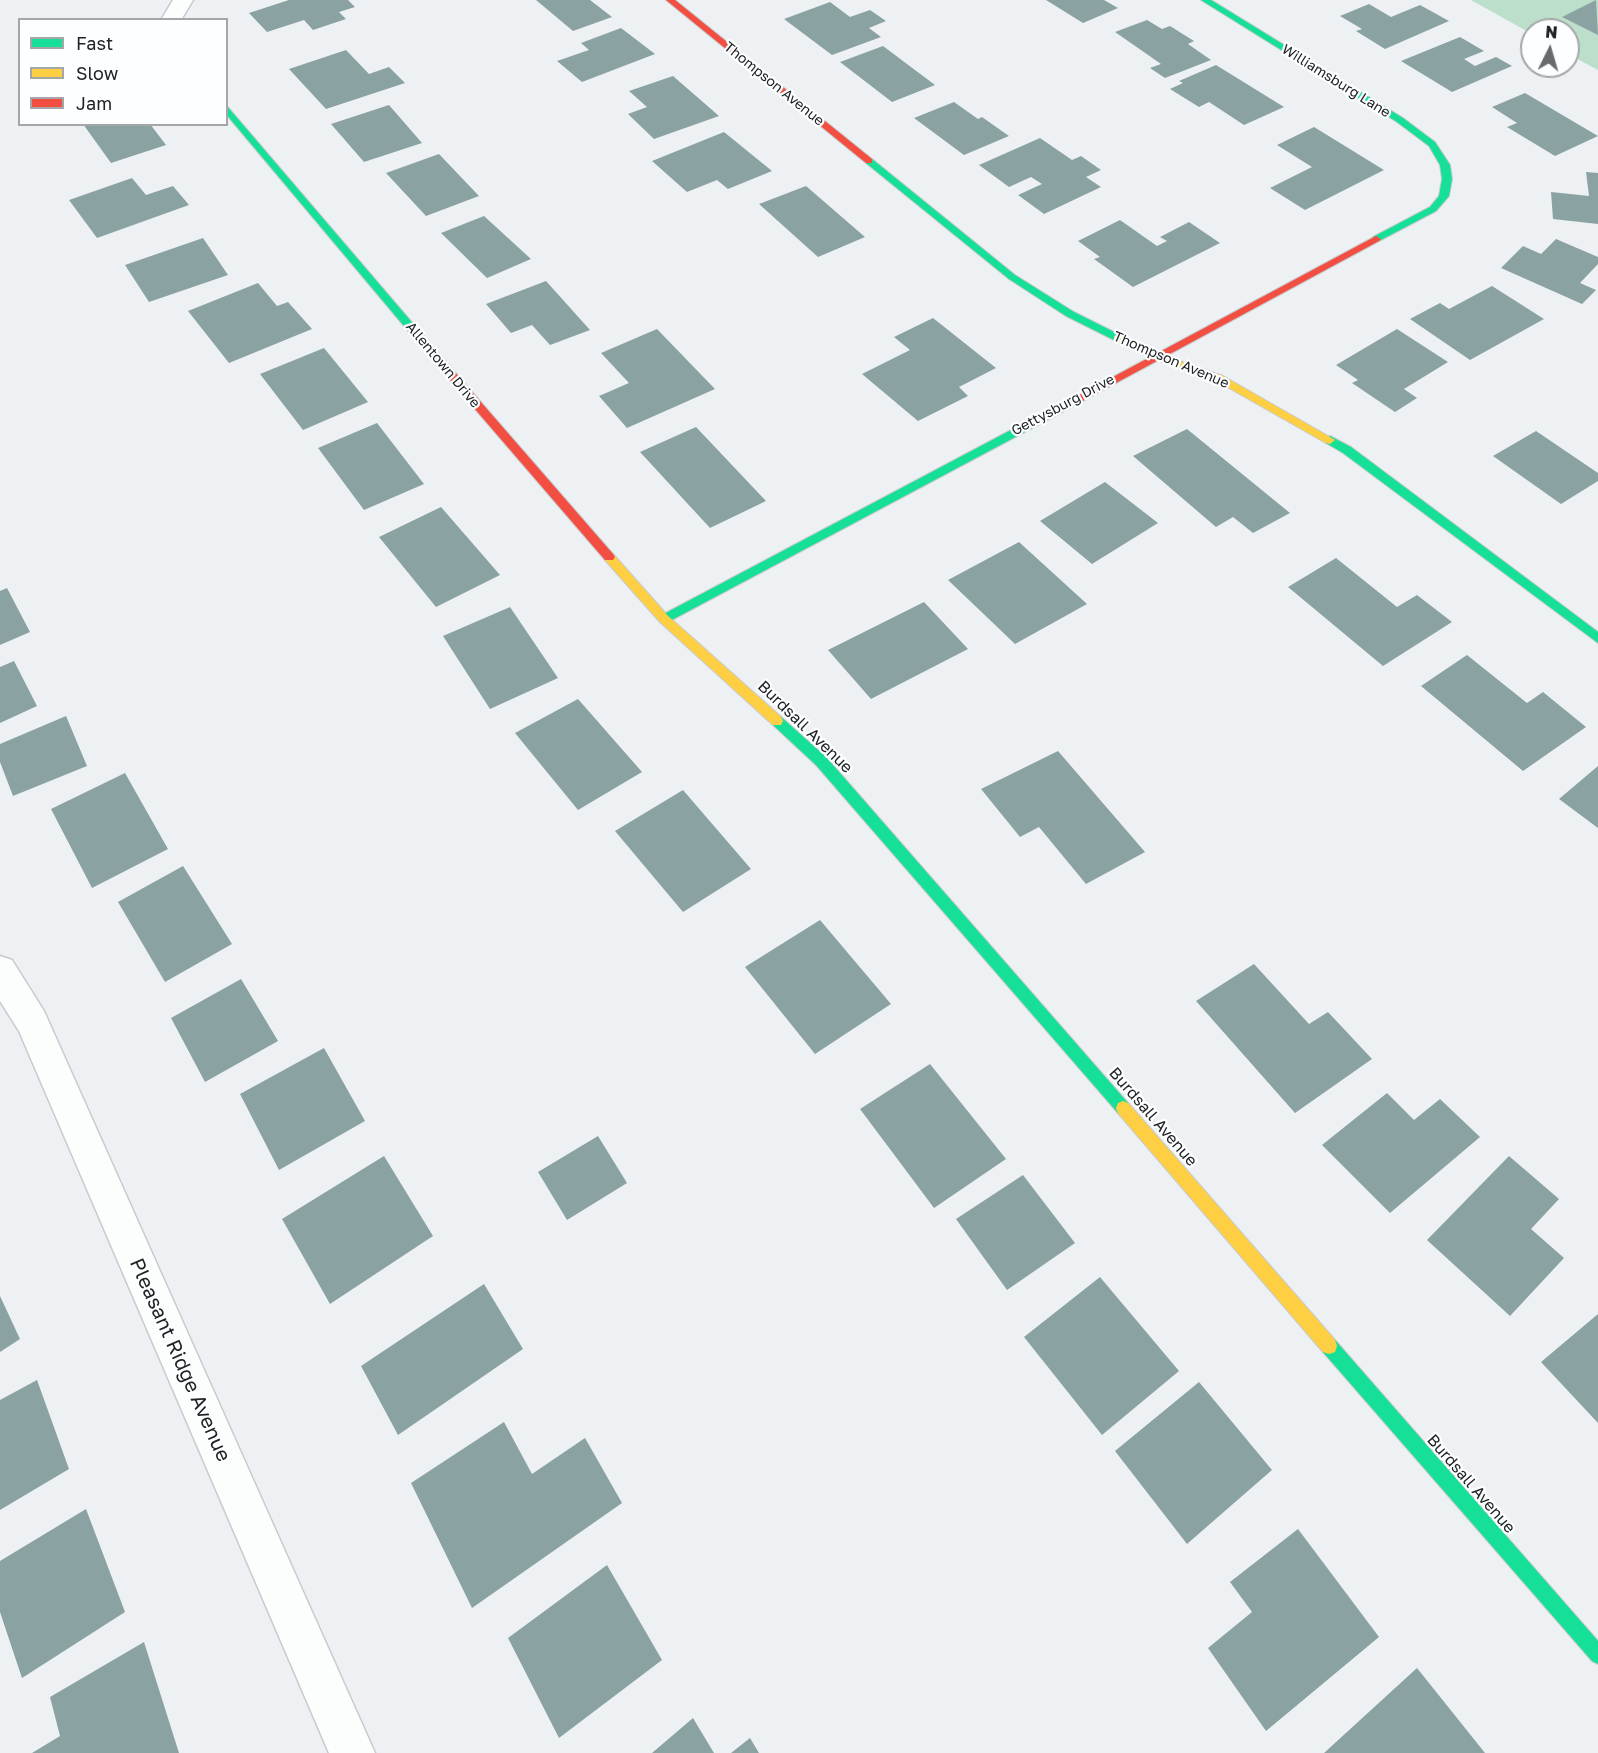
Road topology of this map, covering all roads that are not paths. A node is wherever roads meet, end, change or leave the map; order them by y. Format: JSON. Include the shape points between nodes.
{"nodes":[{"id":1,"x":183,"y":0,"type":"edge"},
{"id":2,"x":670,"y":0,"type":"edge"},
{"id":3,"x":1205,"y":0,"type":"edge"},
{"id":4,"x":172,"y":18,"type":"edge"},
{"id":5,"x":228,"y":110,"type":"edge"},
{"id":6,"x":1447,"y":180,"type":"joint"},
{"id":7,"x":1155,"y":356,"type":"junction"},
{"id":8,"x":664,"y":619,"type":"junction"},
{"id":9,"x":1598,"y":638,"type":"edge"},
{"id":10,"x":0,"y":972,"type":"edge"},
{"id":11,"x":1598,"y":1655,"type":"edge"},
{"id":12,"x":352,"y":1753,"type":"edge"}],
"edges":[{"from":1,"to":4,"type":"street"},
{"from":2,"to":7,"type":"street","name":"Thompson Avenue","via":[[1012,277],[1070,314]]},
{"from":3,"to":6,"type":"street","name":"Williamsburg Lane","via":[[1400,120],[1432,144],[1445,165]]},
{"from":5,"to":8,"type":"street","name":"Allentown Drive","via":[[462,389]]},
{"from":6,"to":7,"type":"street","name":"Gettysburg Drive","via":[[1444,196],[1433,209]]},
{"from":7,"to":8,"type":"street","name":"Gettysburg Drive"},
{"from":7,"to":9,"type":"street","name":"Thompson Avenue","via":[[1219,378],[1347,450]]},
{"from":8,"to":11,"type":"street","name":"Burdsall Avenue","via":[[821,760]]},
{"from":10,"to":12,"type":"street","name":"Pleasant Ridge Avenue","via":[[32,1022]]}]}
